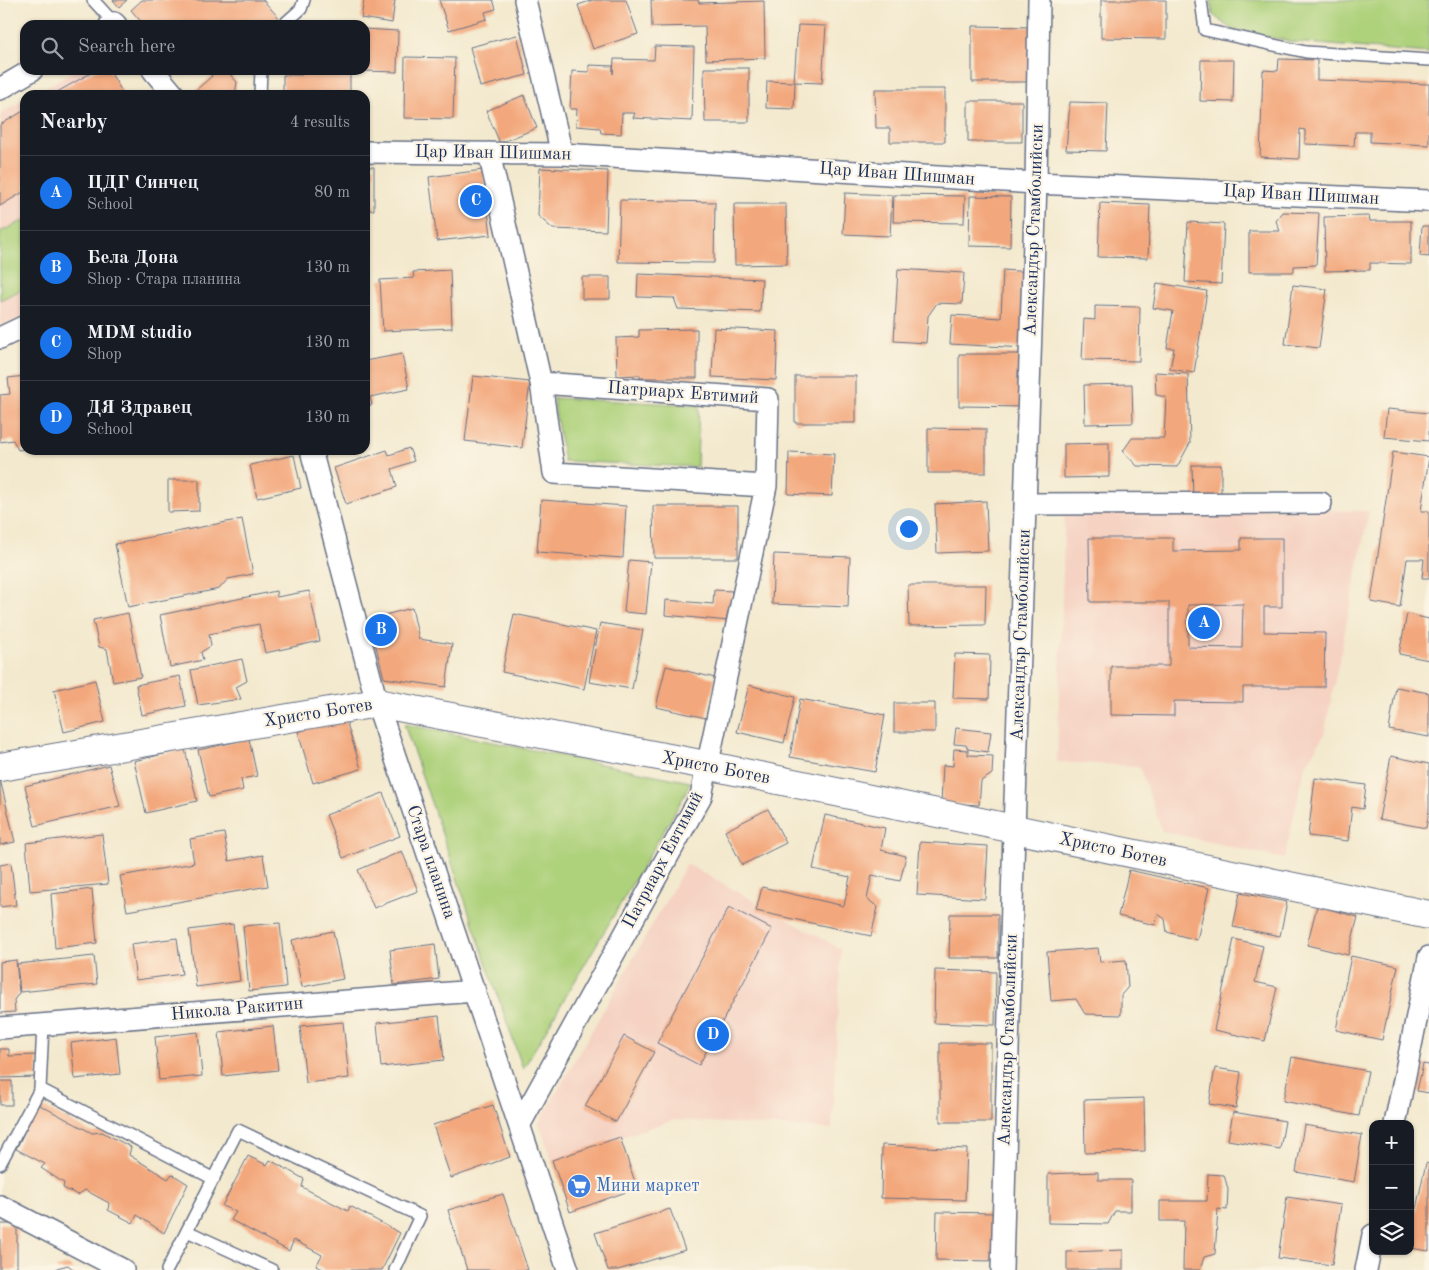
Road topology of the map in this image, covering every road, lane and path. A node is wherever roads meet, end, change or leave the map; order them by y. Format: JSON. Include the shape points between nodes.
{"nodes":[{"id":1,"x":93,"y":0,"type":"edge"},
{"id":2,"x":304,"y":0,"type":"edge"},
{"id":3,"x":525,"y":0,"type":"edge"},
{"id":4,"x":1039,"y":0,"type":"edge"},
{"id":5,"x":1201,"y":0,"type":"edge"},
{"id":6,"x":110,"y":20,"type":"edge"},
{"id":7,"x":288,"y":20,"type":"edge"},
{"id":8,"x":1429,"y":60,"type":"edge"},
{"id":9,"x":23,"y":75,"type":"edge"},
{"id":10,"x":157,"y":75,"type":"edge"},
{"id":11,"x":261,"y":75,"type":"edge"},
{"id":12,"x":0,"y":88,"type":"edge"},
{"id":13,"x":170,"y":90,"type":"edge"},
{"id":14,"x":260,"y":90,"type":"edge"},
{"id":15,"x":370,"y":152,"type":"edge"},
{"id":16,"x":489,"y":153,"type":"junction"},
{"id":17,"x":562,"y":154,"type":"junction"},
{"id":18,"x":1036,"y":183,"type":"junction"},
{"id":19,"x":1429,"y":201,"type":"edge"},
{"id":20,"x":20,"y":328,"type":"edge"},
{"id":21,"x":0,"y":338,"type":"edge"},
{"id":22,"x":541,"y":383,"type":"junction"},
{"id":23,"x":312,"y":455,"type":"edge"},
{"id":24,"x":766,"y":486,"type":"junction"},
{"id":25,"x":1321,"y":503,"type":"dead end"},
{"id":26,"x":1025,"y":504,"type":"junction"},
{"id":27,"x":377,"y":703,"type":"junction"},
{"id":28,"x":706,"y":765,"type":"junction"},
{"id":29,"x":0,"y":767,"type":"edge"},
{"id":30,"x":1014,"y":830,"type":"junction"},
{"id":31,"x":1429,"y":916,"type":"edge"},
{"id":32,"x":1429,"y":957,"type":"edge"},
{"id":33,"x":475,"y":991,"type":"junction"},
{"id":34,"x":43,"y":1025,"type":"junction"},
{"id":35,"x":0,"y":1028,"type":"edge"},
{"id":36,"x":40,"y":1089,"type":"junction"},
{"id":37,"x":1396,"y":1120,"type":"edge"},
{"id":38,"x":520,"y":1124,"type":"junction"},
{"id":39,"x":0,"y":1164,"type":"edge"},
{"id":40,"x":214,"y":1180,"type":"junction"},
{"id":41,"x":0,"y":1206,"type":"edge"},
{"id":42,"x":187,"y":1231,"type":"junction"},
{"id":43,"x":1369,"y":1255,"type":"edge"},
{"id":44,"x":123,"y":1270,"type":"edge"},
{"id":45,"x":167,"y":1270,"type":"edge"},
{"id":46,"x":272,"y":1270,"type":"edge"},
{"id":47,"x":394,"y":1270,"type":"edge"},
{"id":48,"x":568,"y":1270,"type":"edge"},
{"id":49,"x":1002,"y":1270,"type":"edge"},
{"id":50,"x":1366,"y":1270,"type":"edge"}],
"edges":[{"from":1,"to":6,"type":"lane"},
{"from":2,"to":7,"type":"lane","via":[[301,8]]},
{"from":3,"to":17,"type":"street"},
{"from":4,"to":18,"type":"street","name":"Александър Стамболийски"},
{"from":5,"to":8,"type":"lane","via":[[1205,30],[1306,52]]},
{"from":9,"to":12,"type":"street"},
{"from":10,"to":13,"type":"street"},
{"from":11,"to":14,"type":"lane"},
{"from":15,"to":16,"type":"street","name":"Цар Иван Шишман"},
{"from":16,"to":17,"type":"street","name":"Цар Иван Шишман"},
{"from":16,"to":22,"type":"street"},
{"from":17,"to":18,"type":"street","name":"Цар Иван Шишман"},
{"from":18,"to":19,"type":"street","name":"Цар Иван Шишман"},
{"from":18,"to":26,"type":"street","name":"Александър Стамболийски"},
{"from":20,"to":21,"type":"street"},
{"from":22,"to":24,"type":"street","via":[[554,473]]},
{"from":22,"to":24,"type":"street","name":"Патриарх Евтимий","via":[[768,399]]},
{"from":23,"to":27,"type":"street","name":"Стара планина"},
{"from":24,"to":28,"type":"street","name":"Патриарх Евтимий"},
{"from":25,"to":26,"type":"street"},
{"from":26,"to":30,"type":"street","name":"Александър Стамболийски"},
{"from":27,"to":28,"type":"street","name":"Христо Ботев"},
{"from":27,"to":29,"type":"street","name":"Христо Ботев"},
{"from":27,"to":33,"type":"street","name":"Стара планина"},
{"from":28,"to":30,"type":"street","name":"Христо Ботев"},
{"from":28,"to":38,"type":"street","name":"Патриарх Евтимий","via":[[700,796]]},
{"from":30,"to":31,"type":"street","name":"Христо Ботев"},
{"from":30,"to":49,"type":"street","name":"Александър Стамболийски"},
{"from":32,"to":37,"type":"street"},
{"from":33,"to":34,"type":"street","name":"Никола Ракитин"},
{"from":33,"to":38,"type":"street","name":"Стара планина"},
{"from":34,"to":35,"type":"street","name":"Никола Ракитин"},
{"from":34,"to":36,"type":"lane"},
{"from":36,"to":39,"type":"lane"},
{"from":36,"to":40,"type":"lane"},
{"from":38,"to":48,"type":"street","name":"Стара планина"},
{"from":40,"to":42,"type":"lane"},
{"from":40,"to":47,"type":"lane","via":[[238,1130],[420,1216]]},
{"from":41,"to":44,"type":"street"},
{"from":42,"to":45,"type":"lane"},
{"from":42,"to":46,"type":"lane"},
{"from":43,"to":50,"type":"street"}]}
